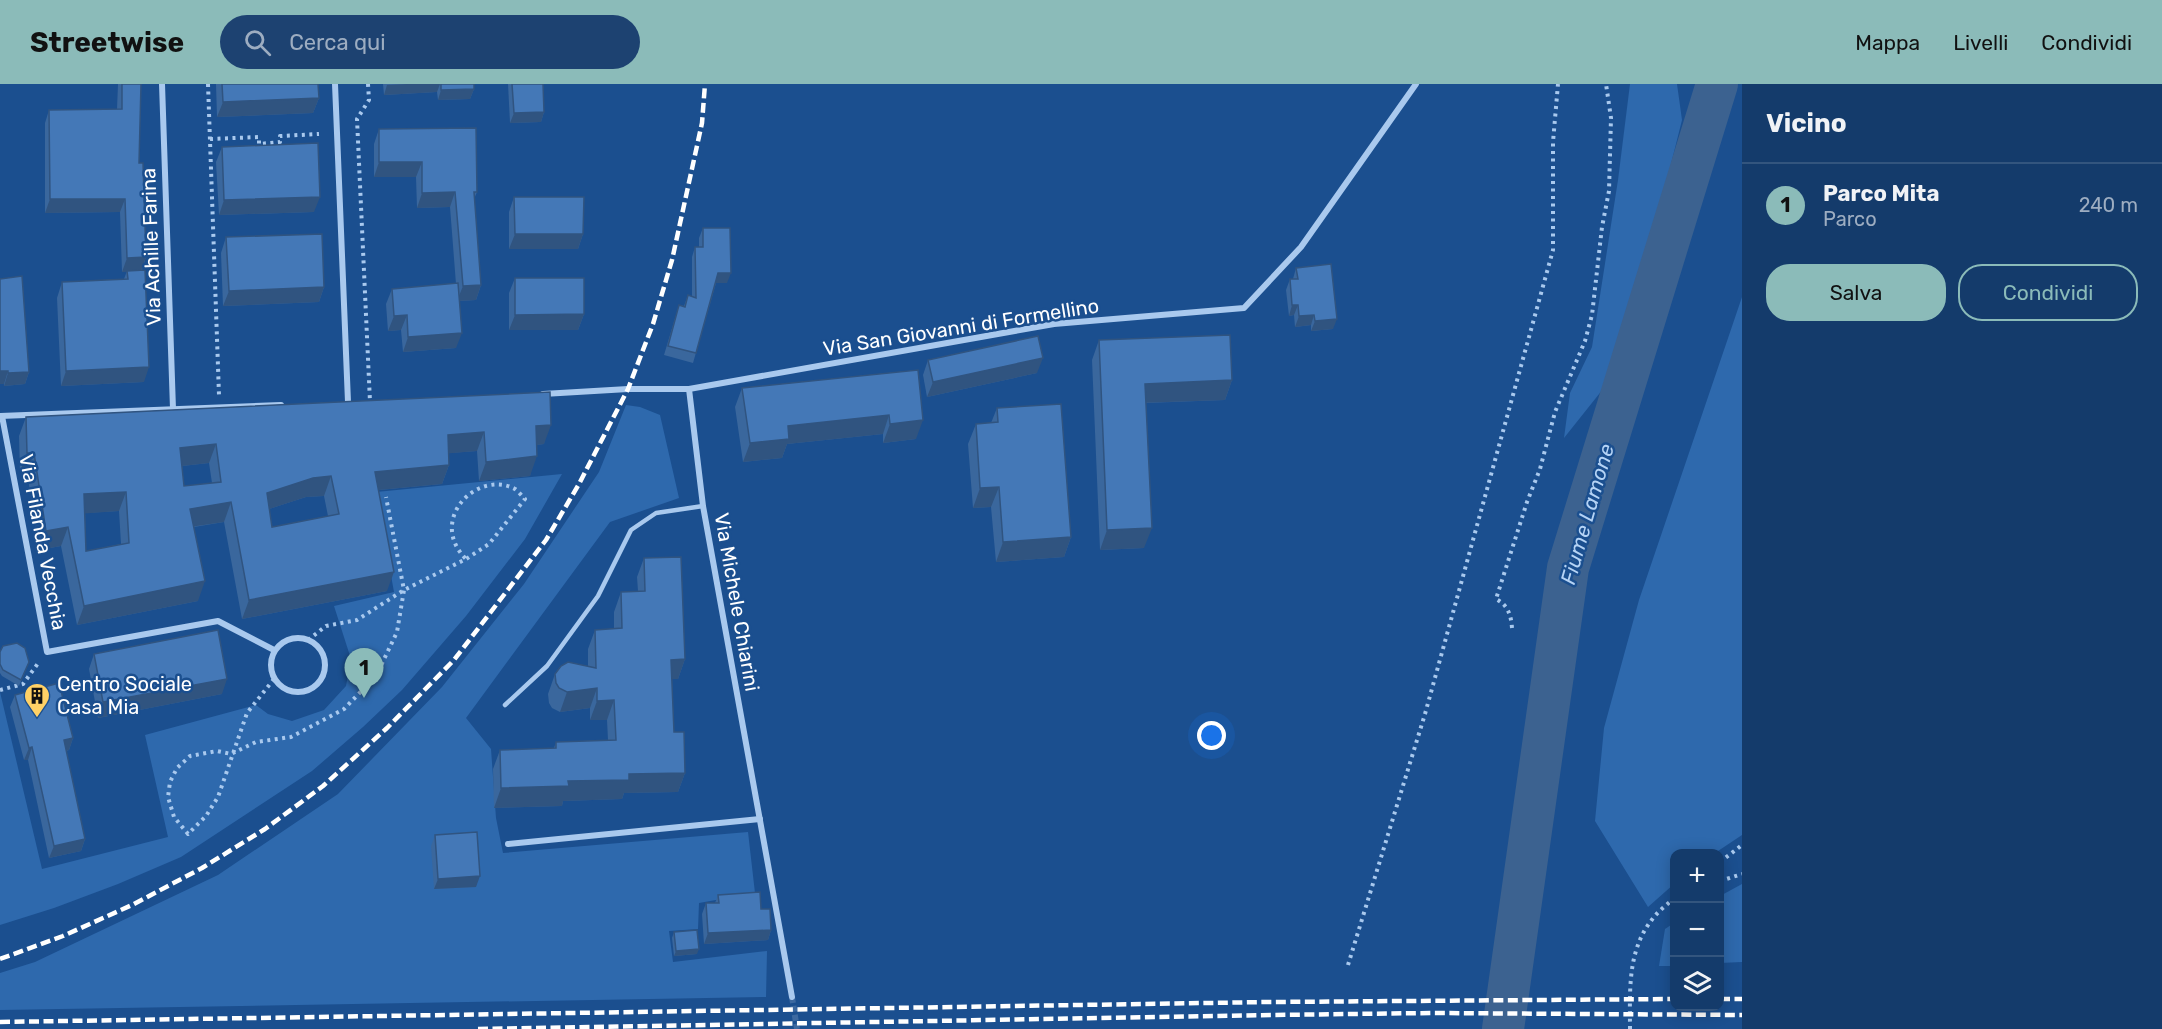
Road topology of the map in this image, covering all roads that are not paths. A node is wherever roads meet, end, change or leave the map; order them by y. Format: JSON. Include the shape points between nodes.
{"nodes":[{"id":1,"x":162,"y":84,"type":"edge"},
{"id":2,"x":335,"y":84,"type":"edge"},
{"id":3,"x":1416,"y":84,"type":"edge"},
{"id":4,"x":689,"y":389,"type":"junction"},
{"id":5,"x":540,"y":394,"type":"edge"},
{"id":6,"x":348,"y":402,"type":"junction"},
{"id":7,"x":370,"y":402,"type":"edge"},
{"id":8,"x":336,"y":403,"type":"edge"},
{"id":9,"x":289,"y":405,"type":"edge"},
{"id":10,"x":173,"y":409,"type":"junction"},
{"id":11,"x":1,"y":416,"type":"edge"},
{"id":12,"x":703,"y":506,"type":"junction"},
{"id":13,"x":274,"y":650,"type":"junction"},
{"id":14,"x":505,"y":705,"type":"dead end"},
{"id":15,"x":760,"y":819,"type":"junction"},
{"id":16,"x":508,"y":844,"type":"dead end"},
{"id":17,"x":792,"y":997,"type":"tunnel mouth"}],
"edges":[{"from":1,"to":10,"type":"street","name":"Via Achille Farina"},
{"from":2,"to":6,"type":"street"},
{"from":3,"to":4,"type":"street","name":"Via San Giovanni di Formellino","via":[[1301,248],[1244,308],[1054,324]]},
{"from":4,"to":5,"type":"street"},
{"from":4,"to":12,"type":"street","name":"Via Michele Chiarini"},
{"from":6,"to":7,"type":"street"},
{"from":6,"to":8,"type":"street"},
{"from":9,"to":10,"type":"street","name":"Via Filanda Vecchia"},
{"from":10,"to":11,"type":"street","name":"Via Filanda Vecchia"},
{"from":11,"to":13,"type":"street","name":"Via Filanda Vecchia","via":[[47,652],[218,621]]},
{"from":12,"to":14,"type":"lane","via":[[656,513],[631,530],[591,604],[547,666]]},
{"from":12,"to":15,"type":"street","name":"Via Michele Chiarini"},
{"from":13,"to":13,"type":"street","via":[[297,638],[316,645],[326,664],[316,687],[303,693],[281,688],[271,664]]},
{"from":15,"to":16,"type":"street"},
{"from":15,"to":17,"type":"street","name":"Via Michele Chiarini"}]}
